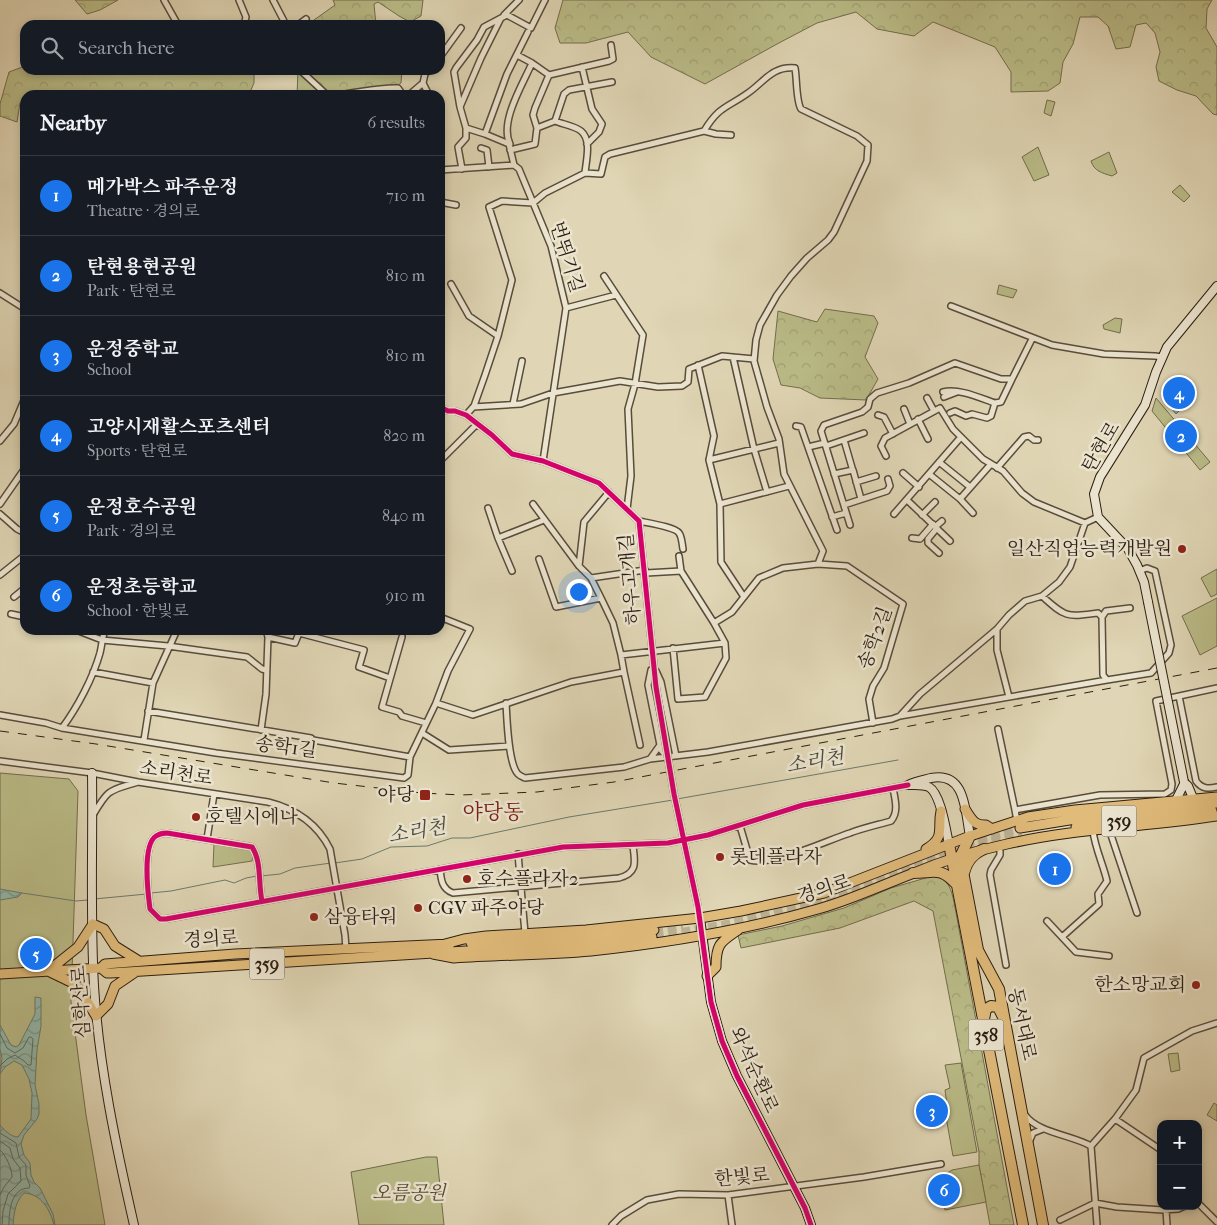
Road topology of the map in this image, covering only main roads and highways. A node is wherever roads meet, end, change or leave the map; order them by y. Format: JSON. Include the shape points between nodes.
{"nodes":[{"id":1,"x":1217,"y":286,"type":"edge"},
{"id":2,"x":92,"y":773,"type":"road end"},
{"id":3,"x":1184,"y":783,"type":"junction"},
{"id":4,"x":1217,"y":797,"type":"edge"},
{"id":5,"x":1193,"y":798,"type":"junction"},
{"id":6,"x":1176,"y":800,"type":"junction"},
{"id":7,"x":1217,"y":803,"type":"edge"},
{"id":8,"x":965,"y":810,"type":"junction"},
{"id":9,"x":1217,"y":810,"type":"edge"},
{"id":10,"x":941,"y":811,"type":"junction"},
{"id":11,"x":1217,"y":816,"type":"edge"},
{"id":12,"x":995,"y":828,"type":"junction"},
{"id":13,"x":1020,"y":828,"type":"junction"},
{"id":14,"x":970,"y":836,"type":"junction"},
{"id":15,"x":949,"y":844,"type":"junction"},
{"id":16,"x":1001,"y":848,"type":"junction"},
{"id":17,"x":984,"y":849,"type":"junction"},
{"id":18,"x":956,"y":857,"type":"junction"},
{"id":19,"x":910,"y":860,"type":"junction"},
{"id":20,"x":913,"y":873,"type":"junction"},
{"id":21,"x":961,"y":881,"type":"junction"},
{"id":22,"x":700,"y":918,"type":"junction"},
{"id":23,"x":93,"y":920,"type":"junction"},
{"id":24,"x":742,"y":927,"type":"junction"},
{"id":25,"x":655,"y":933,"type":"junction"},
{"id":26,"x":702,"y":934,"type":"junction"},
{"id":27,"x":445,"y":944,"type":"junction"},
{"id":28,"x":139,"y":961,"type":"junction"},
{"id":29,"x":97,"y":969,"type":"junction"},
{"id":30,"x":48,"y":971,"type":"junction"},
{"id":31,"x":136,"y":971,"type":"junction"},
{"id":32,"x":0,"y":974,"type":"edge"},
{"id":33,"x":707,"y":976,"type":"junction"},
{"id":34,"x":96,"y":1016,"type":"junction"},
{"id":35,"x":1006,"y":1027,"type":"junction"},
{"id":36,"x":985,"y":1030,"type":"junction"},
{"id":37,"x":1043,"y":1222,"type":"edge"},
{"id":38,"x":1022,"y":1223,"type":"edge"},
{"id":39,"x":134,"y":1225,"type":"edge"},
{"id":40,"x":811,"y":1225,"type":"edge"}],
"edges":[{"from":1,"to":3,"type":"main road","name":"탄현로","bridge":true,"via":[[1172,339],[1145,405],[1094,494],[1098,517],[1128,549],[1139,570]]},
{"from":2,"to":23,"type":"main road","name":"심학산로"},
{"from":3,"to":5,"type":"main road"},
{"from":3,"to":6,"type":"main road"},
{"from":4,"to":5,"type":"main road","name":"경의로"},
{"from":5,"to":6,"type":"main road","name":"경의로"},
{"from":6,"to":13,"type":"main road","name":"경의로","via":[[1028,817]]},
{"from":7,"to":13,"type":"main road","name":"경의로","number":"359","via":[[1074,818]]},
{"from":8,"to":10,"type":"main road","via":[[963,798],[951,779],[937,777],[908,785],[929,787]]},
{"from":8,"to":12,"type":"main road","via":[[979,826]]},
{"from":8,"to":14,"type":"main road"},
{"from":9,"to":13,"type":"main road","number":"359"},
{"from":10,"to":15,"type":"main road"},
{"from":10,"to":19,"type":"main road","via":[[938,840],[915,853]]},
{"from":11,"to":16,"type":"main road","name":"경의로","via":[[1038,838]]},
{"from":12,"to":13,"type":"main road","name":"경의로"},
{"from":12,"to":14,"type":"main road","name":"경의로"},
{"from":12,"to":16,"type":"main road","via":[[990,838]]},
{"from":14,"to":15,"type":"main road","name":"경의로"},
{"from":14,"to":18,"type":"highway"},
{"from":15,"to":18,"type":"highway","name":"동서대로","number":"358"},
{"from":15,"to":19,"type":"main road","name":"경의로"},
{"from":16,"to":17,"type":"main road","name":"경의로"},
{"from":17,"to":18,"type":"main road","name":"경의로"},
{"from":17,"to":21,"type":"highway","via":[[969,860]]},
{"from":18,"to":20,"type":"main road","name":"경의로"},
{"from":18,"to":21,"type":"highway","name":"동서대로","number":"358"},
{"from":19,"to":22,"type":"main road","name":"경의로","via":[[824,893]]},
{"from":20,"to":21,"type":"highway","via":[[934,871]]},
{"from":20,"to":24,"type":"main road","name":"경의로","via":[[840,903]]},
{"from":21,"to":35,"type":"highway","name":"동서대로","number":"358","via":[[978,950],[999,989]]},
{"from":21,"to":36,"type":"highway","name":"동서대로","number":"358"},
{"from":22,"to":25,"type":"main road","name":"경의로"},
{"from":22,"to":26,"type":"main road","name":"와석순환로"},
{"from":23,"to":28,"type":"main road","via":[[104,929],[115,946]]},
{"from":23,"to":29,"type":"main road","name":"심학산로"},
{"from":23,"to":30,"type":"main road","via":[[78,947]]},
{"from":24,"to":26,"type":"main road","name":"경의로"},
{"from":24,"to":33,"type":"main road","via":[[722,940],[716,967]]},
{"from":25,"to":26,"type":"main road","name":"경의로"},
{"from":25,"to":27,"type":"main road","name":"경의로","number":"359"},
{"from":25,"to":27,"type":"main road","name":"경의로","via":[[586,930],[525,933]]},
{"from":25,"to":31,"type":"main road","name":"경의로","number":"359","via":[[590,951],[454,958],[434,954]]},
{"from":26,"to":33,"type":"main road","name":"와석순환로"},
{"from":27,"to":28,"type":"main road","name":"경의로","number":"359"},
{"from":28,"to":29,"type":"main road","name":"경의로","number":"359","via":[[105,964]]},
{"from":29,"to":30,"type":"main road","name":"경의로","number":"359"},
{"from":29,"to":31,"type":"main road","name":"경의로","number":"359","via":[[107,973]]},
{"from":29,"to":34,"type":"main road","name":"심학산로"},
{"from":30,"to":32,"type":"main road","name":"경의로","number":"359"},
{"from":30,"to":34,"type":"main road","via":[[77,985]]},
{"from":31,"to":34,"type":"main road","via":[[115,986],[108,1004]]},
{"from":33,"to":40,"type":"main road","name":"와석순환로","via":[[722,1041]]},
{"from":34,"to":39,"type":"main road","name":"심학산로","via":[[114,1138]]},
{"from":35,"to":36,"type":"highway","via":[[998,1007],[991,1006],[984,1016]]},
{"from":35,"to":37,"type":"highway","name":"동서대로","number":"358"},
{"from":36,"to":38,"type":"highway","name":"동서대로","number":"358"}]}
